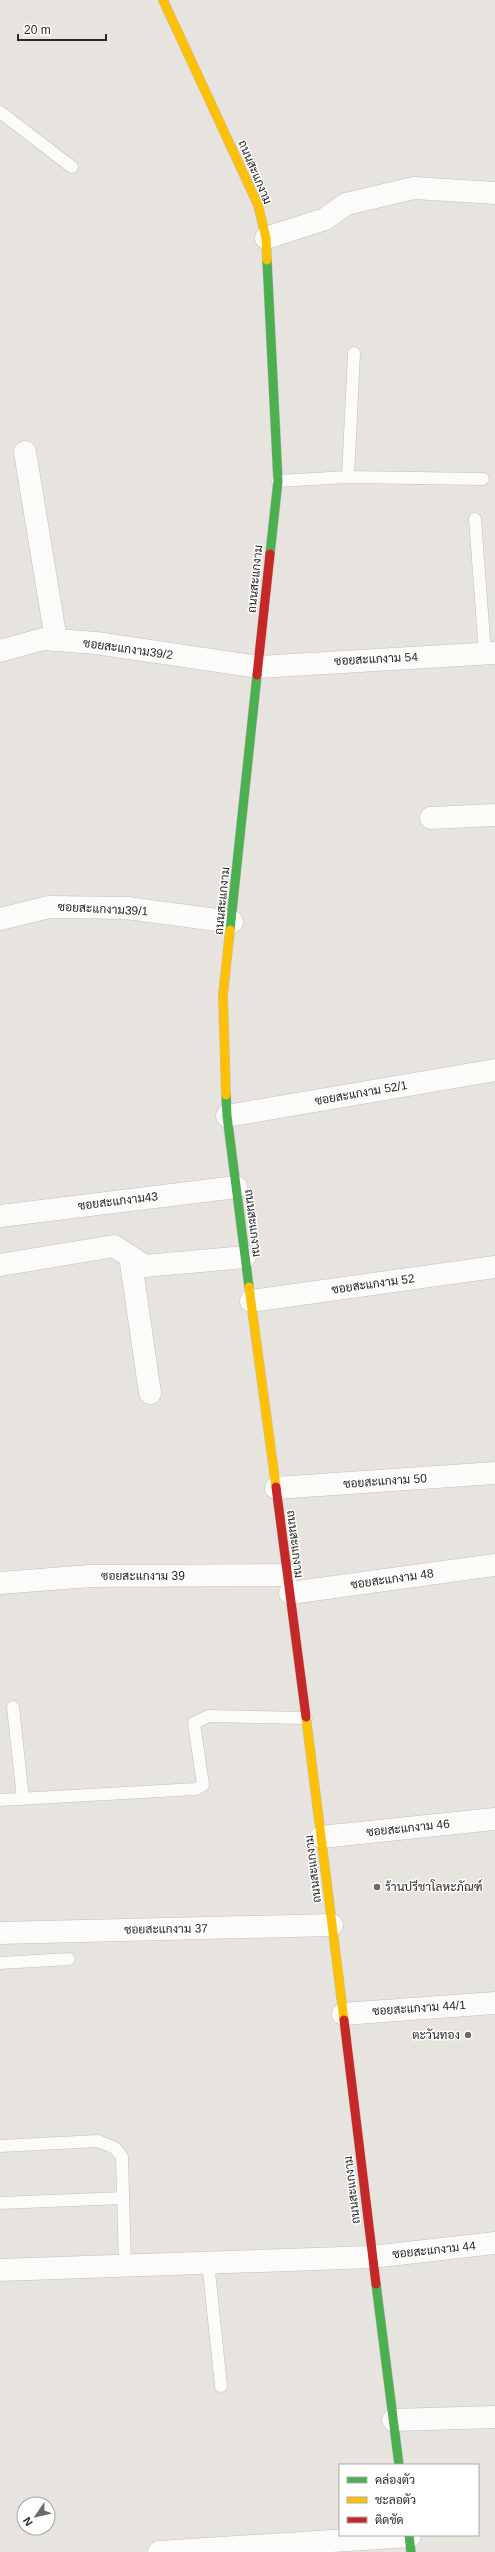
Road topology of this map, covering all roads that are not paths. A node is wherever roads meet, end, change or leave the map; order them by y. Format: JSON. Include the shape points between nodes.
{"nodes":[{"id":1,"x":163,"y":0,"type":"edge"},
{"id":2,"x":0,"y":112,"type":"edge"},
{"id":3,"x":72,"y":167,"type":"dead end"},
{"id":4,"x":495,"y":193,"type":"edge"},
{"id":5,"x":266,"y":238,"type":"junction"},
{"id":6,"x":354,"y":353,"type":"dead end"},
{"id":7,"x":25,"y":452,"type":"dead end"},
{"id":8,"x":348,"y":477,"type":"junction"},
{"id":9,"x":483,"y":479,"type":"dead end"},
{"id":10,"x":278,"y":481,"type":"junction"},
{"id":11,"x":476,"y":519,"type":"dead end"},
{"id":12,"x":56,"y":640,"type":"junction"},
{"id":13,"x":0,"y":651,"type":"edge"},
{"id":14,"x":490,"y":653,"type":"edge"},
{"id":15,"x":258,"y":667,"type":"junction"},
{"id":16,"x":495,"y":815,"type":"edge"},
{"id":17,"x":431,"y":818,"type":"dead end"},
{"id":18,"x":0,"y":919,"type":"edge"},
{"id":19,"x":232,"y":922,"type":"junction"},
{"id":20,"x":495,"y":1070,"type":"edge"},
{"id":21,"x":227,"y":1116,"type":"junction"},
{"id":22,"x":236,"y":1187,"type":"junction"},
{"id":23,"x":0,"y":1216,"type":"edge"},
{"id":24,"x":130,"y":1256,"type":"junction"},
{"id":25,"x":245,"y":1257,"type":"junction"},
{"id":26,"x":0,"y":1265,"type":"edge"},
{"id":27,"x":495,"y":1267,"type":"edge"},
{"id":28,"x":251,"y":1301,"type":"junction"},
{"id":29,"x":150,"y":1393,"type":"dead end"},
{"id":30,"x":495,"y":1473,"type":"edge"},
{"id":31,"x":276,"y":1488,"type":"junction"},
{"id":32,"x":495,"y":1565,"type":"edge"},
{"id":33,"x":0,"y":1583,"type":"edge"},
{"id":34,"x":288,"y":1584,"type":"junction"},
{"id":35,"x":14,"y":1707,"type":"dead end"},
{"id":36,"x":306,"y":1718,"type":"junction"},
{"id":37,"x":23,"y":1799,"type":"junction"},
{"id":38,"x":0,"y":1800,"type":"edge"},
{"id":39,"x":495,"y":1819,"type":"edge"},
{"id":40,"x":321,"y":1837,"type":"junction"},
{"id":41,"x":332,"y":1926,"type":"junction"},
{"id":42,"x":0,"y":1933,"type":"edge"},
{"id":43,"x":69,"y":1959,"type":"dead end"},
{"id":44,"x":0,"y":1963,"type":"edge"},
{"id":45,"x":495,"y":2003,"type":"edge"},
{"id":46,"x":343,"y":2014,"type":"junction"},
{"id":47,"x":0,"y":2146,"type":"edge"},
{"id":48,"x":123,"y":2198,"type":"junction"},
{"id":49,"x":0,"y":2203,"type":"edge"},
{"id":50,"x":495,"y":2243,"type":"edge"},
{"id":51,"x":372,"y":2257,"type":"junction"},
{"id":52,"x":208,"y":2262,"type":"junction"},
{"id":53,"x":125,"y":2265,"type":"junction"},
{"id":54,"x":0,"y":2270,"type":"edge"},
{"id":55,"x":221,"y":2386,"type":"dead end"},
{"id":56,"x":495,"y":2416,"type":"edge"},
{"id":57,"x":393,"y":2420,"type":"junction"},
{"id":58,"x":399,"y":2464,"type":"edge"},
{"id":59,"x":410,"y":2541,"type":"edge"},
{"id":60,"x":159,"y":2552,"type":"edge"}],
"edges":[{"from":1,"to":5,"type":"street","name":"ถนนสะแกงาม","via":[[258,204]]},
{"from":2,"to":3,"type":"lane"},
{"from":4,"to":5,"type":"street","via":[[414,188],[346,204],[325,219]]},
{"from":5,"to":10,"type":"street","name":"ถนนสะแกงาม"},
{"from":6,"to":8,"type":"lane"},
{"from":7,"to":12,"type":"street"},
{"from":8,"to":9,"type":"lane"},
{"from":8,"to":10,"type":"lane"},
{"from":10,"to":15,"type":"street","name":"ถนนสะแกงาม"},
{"from":11,"to":14,"type":"lane"},
{"from":12,"to":13,"type":"street","name":"ซอยสะแกงาม39/2","via":[[43,639]]},
{"from":12,"to":15,"type":"street","name":"ซอยสะแกงาม39/2","via":[[96,643]]},
{"from":14,"to":15,"type":"street","name":"ซอยสะแกงาม 54"},
{"from":15,"to":19,"type":"street","name":"ถนนสะแกงาม"},
{"from":16,"to":17,"type":"street"},
{"from":18,"to":19,"type":"street","name":"ซอยสะแกงาม39/1","via":[[49,907],[127,908]]},
{"from":19,"to":21,"type":"street","name":"ถนนสะแกงาม","via":[[223,995]]},
{"from":20,"to":21,"type":"street","name":"ซอยสะแกงาม 52/1"},
{"from":21,"to":22,"type":"street","name":"ถนนสะแกงาม"},
{"from":22,"to":23,"type":"street","name":"ซอยสะแกงาม43"},
{"from":22,"to":25,"type":"street","name":"ถนนสะแกงาม"},
{"from":24,"to":25,"type":"street","via":[[145,1266]]},
{"from":24,"to":26,"type":"street","via":[[114,1246]]},
{"from":24,"to":29,"type":"street"},
{"from":25,"to":28,"type":"street","name":"ถนนสะแกงาม"},
{"from":27,"to":28,"type":"street","name":"ซอยสะแกงาม 52"},
{"from":28,"to":31,"type":"street","name":"ถนนสะแกงาม"},
{"from":30,"to":31,"type":"street","name":"ซอยสะแกงาม 50"},
{"from":31,"to":34,"type":"street","name":"ถนนสะแกงาม"},
{"from":32,"to":34,"type":"street","name":"ซอยสะแกงาม 48"},
{"from":33,"to":34,"type":"street","name":"ซอยสะแกงาม 39","via":[[90,1576]]},
{"from":34,"to":36,"type":"street","name":"ถนนสะแกงาม"},
{"from":35,"to":37,"type":"lane"},
{"from":36,"to":37,"type":"lane","via":[[209,1716],[194,1723],[202,1785],[196,1789]]},
{"from":36,"to":40,"type":"street","name":"ถนนสะแกงาม"},
{"from":37,"to":38,"type":"lane"},
{"from":39,"to":40,"type":"street","name":"ซอยสะแกงาม 46"},
{"from":40,"to":41,"type":"street","name":"ถนนสะแกงาม"},
{"from":41,"to":42,"type":"street","name":"ซอยสะแกงาม 37"},
{"from":41,"to":46,"type":"street","name":"ถนนสะแกงาม"},
{"from":43,"to":44,"type":"lane"},
{"from":45,"to":46,"type":"street","name":"ซอยสะแกงาม 44/1"},
{"from":46,"to":51,"type":"street","name":"ถนนสะแกงาม"},
{"from":47,"to":48,"type":"lane","via":[[98,2141],[115,2148],[122,2157]]},
{"from":48,"to":49,"type":"lane"},
{"from":48,"to":53,"type":"lane"},
{"from":50,"to":51,"type":"street","name":"ซอยสะแกงาม 44"},
{"from":51,"to":52,"type":"street","name":"ซอยสะแกงาม 44"},
{"from":51,"to":57,"type":"street","name":"ถนนสะแกงาม"},
{"from":52,"to":53,"type":"street","name":"ซอยสะแกงาม 44"},
{"from":52,"to":55,"type":"lane"},
{"from":53,"to":54,"type":"street","name":"ซอยสะแกงาม 44"},
{"from":56,"to":57,"type":"street"},
{"from":57,"to":58,"type":"street","name":"ถนนสะแกงาม"},
{"from":59,"to":60,"type":"street"}]}
